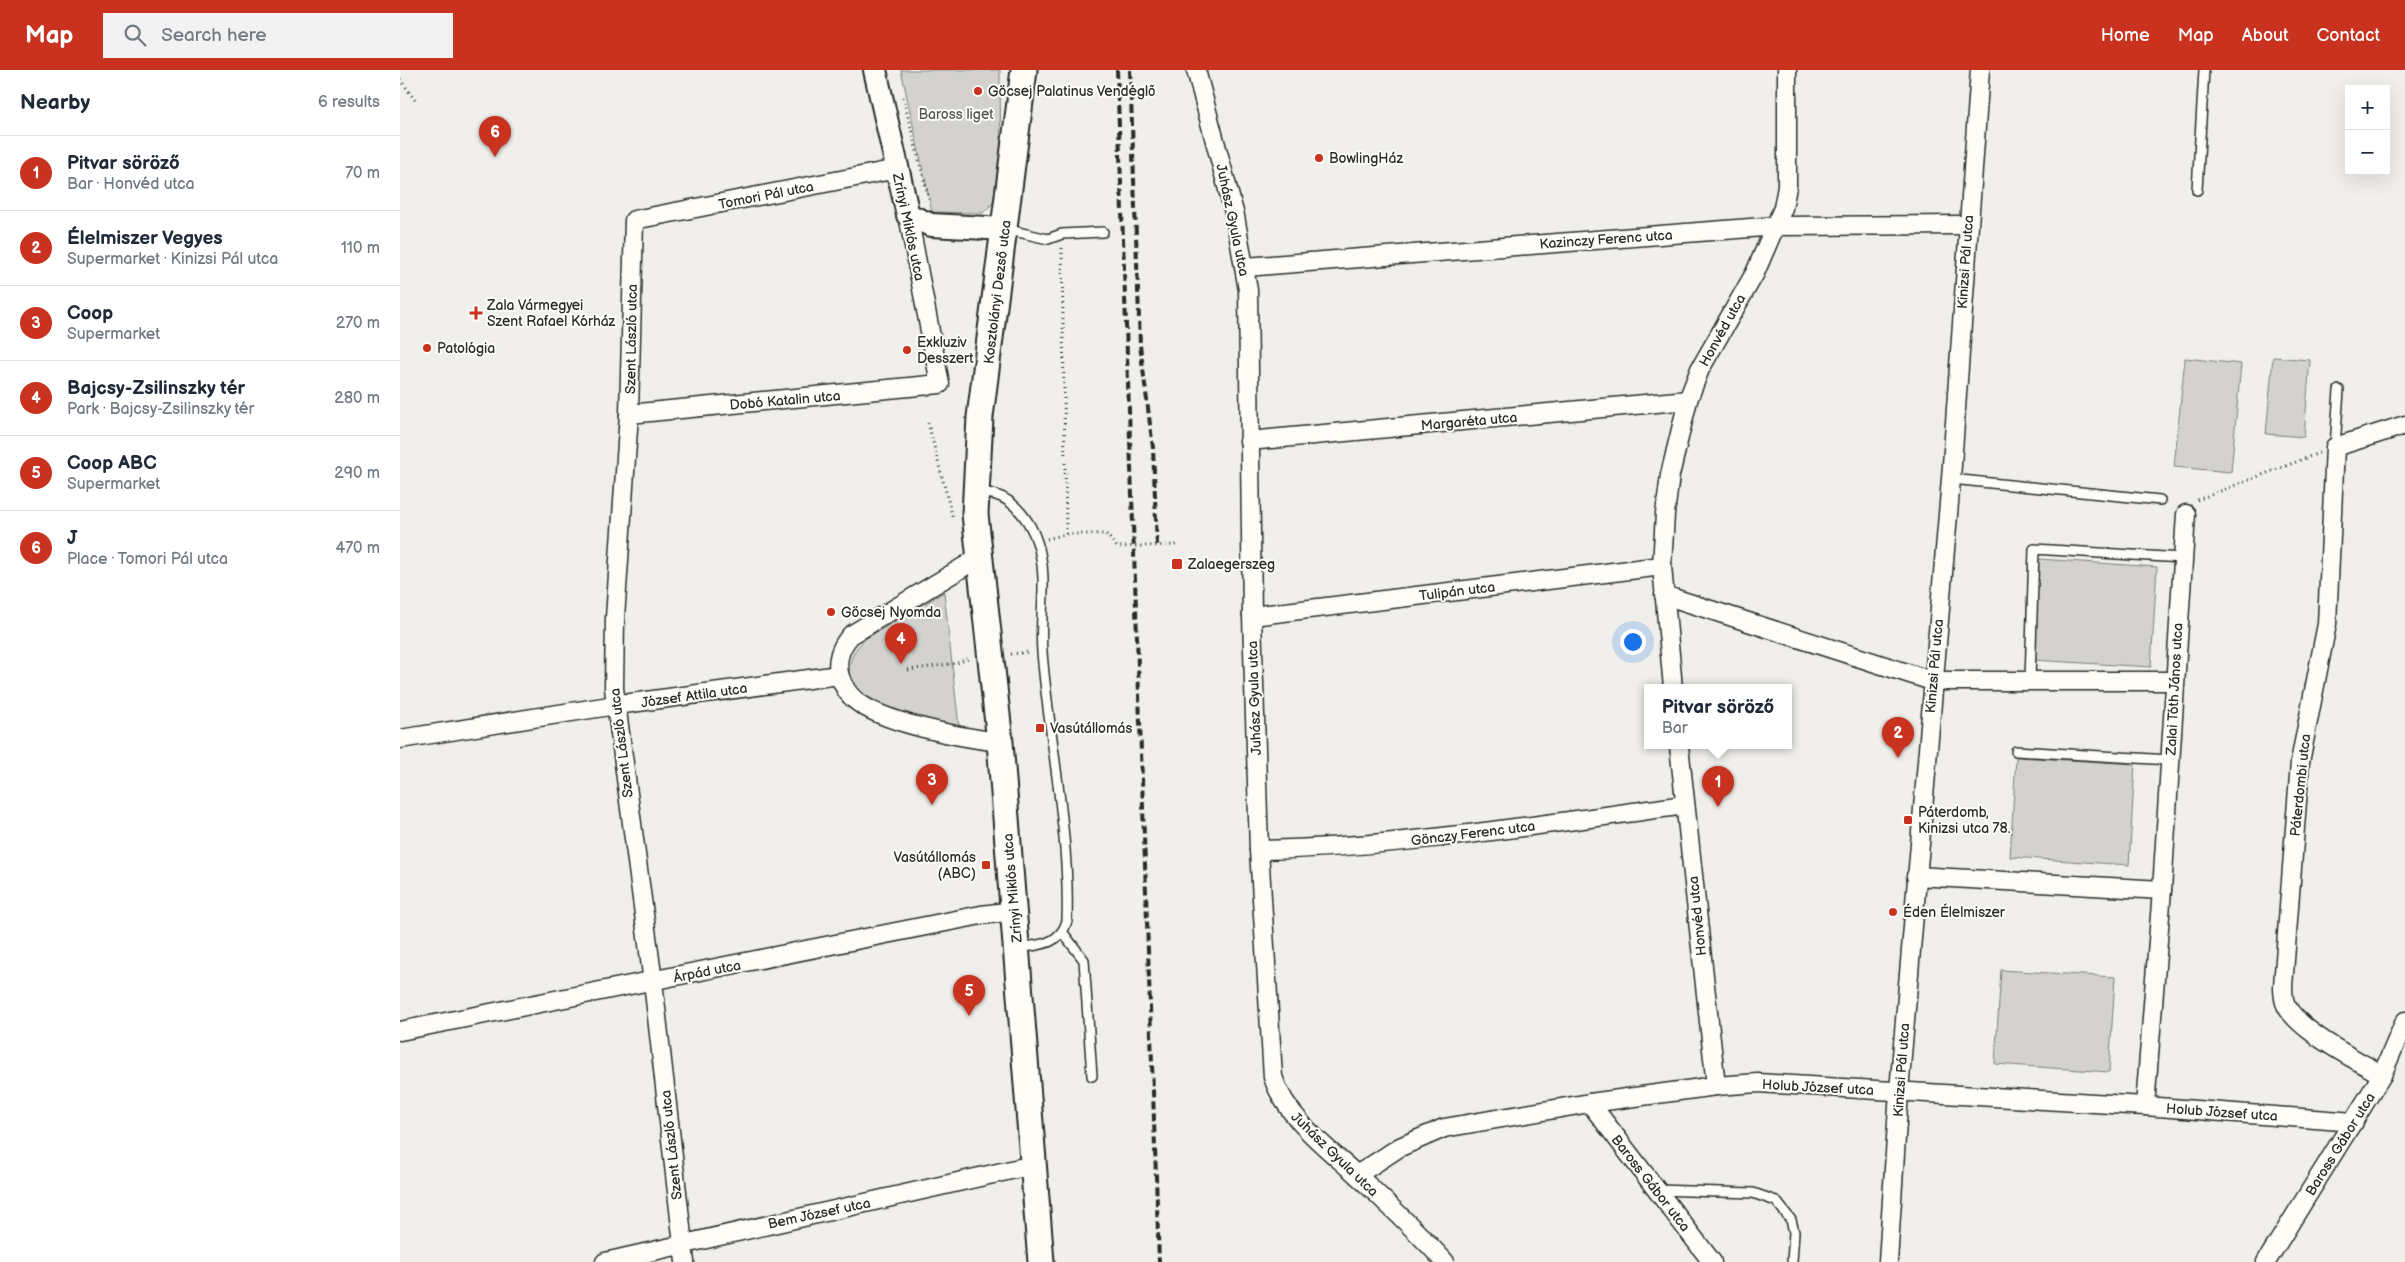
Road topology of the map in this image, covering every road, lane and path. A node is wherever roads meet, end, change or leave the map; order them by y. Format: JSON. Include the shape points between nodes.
{"nodes":[{"id":1,"x":874,"y":70,"type":"edge"},
{"id":2,"x":1024,"y":70,"type":"edge"},
{"id":3,"x":1196,"y":70,"type":"edge"},
{"id":4,"x":1787,"y":70,"type":"edge"},
{"id":5,"x":1980,"y":70,"type":"edge"},
{"id":6,"x":2204,"y":70,"type":"edge"},
{"id":7,"x":400,"y":79,"type":"edge"},
{"id":8,"x":901,"y":89,"type":"dead end"},
{"id":9,"x":417,"y":103,"type":"dead end"},
{"id":10,"x":897,"y":169,"type":"junction"},
{"id":11,"x":2197,"y":190,"type":"dead end"},
{"id":12,"x":932,"y":212,"type":"dead end"},
{"id":13,"x":908,"y":214,"type":"junction"},
{"id":14,"x":634,"y":220,"type":"joint"},
{"id":15,"x":1968,"y":225,"type":"junction"},
{"id":16,"x":1776,"y":226,"type":"junction"},
{"id":17,"x":1005,"y":229,"type":"junction"},
{"id":18,"x":1103,"y":232,"type":"dead end"},
{"id":19,"x":1062,"y":234,"type":"junction"},
{"id":20,"x":1245,"y":267,"type":"junction"},
{"id":21,"x":940,"y":384,"type":"joint"},
{"id":22,"x":2338,"y":390,"type":"dead end"},
{"id":23,"x":1688,"y":400,"type":"junction"},
{"id":24,"x":630,"y":414,"type":"junction"},
{"id":25,"x":928,"y":423,"type":"dead end"},
{"id":26,"x":2405,"y":425,"type":"edge"},
{"id":27,"x":1249,"y":441,"type":"junction"},
{"id":28,"x":2335,"y":447,"type":"junction"},
{"id":29,"x":1951,"y":479,"type":"junction"},
{"id":30,"x":2160,"y":500,"type":"dead end"},
{"id":31,"x":969,"y":511,"type":"junction"},
{"id":32,"x":2186,"y":514,"type":"joint"},
{"id":33,"x":1066,"y":534,"type":"junction"},
{"id":34,"x":1037,"y":541,"type":"junction"},
{"id":35,"x":1176,"y":545,"type":"dead end"},
{"id":36,"x":980,"y":557,"type":"junction"},
{"id":37,"x":2182,"y":558,"type":"junction"},
{"id":38,"x":1662,"y":566,"type":"junction"},
{"id":39,"x":1664,"y":594,"type":"junction"},
{"id":40,"x":1252,"y":616,"type":"junction"},
{"id":41,"x":970,"y":658,"type":"dead end"},
{"id":42,"x":908,"y":670,"type":"dead end"},
{"id":43,"x":839,"y":675,"type":"junction"},
{"id":44,"x":1932,"y":681,"type":"junction"},
{"id":45,"x":2030,"y":681,"type":"junction"},
{"id":46,"x":2174,"y":681,"type":"junction"},
{"id":47,"x":1674,"y":684,"type":"edge"},
{"id":48,"x":616,"y":705,"type":"junction"},
{"id":49,"x":400,"y":739,"type":"edge"},
{"id":50,"x":1000,"y":742,"type":"junction"},
{"id":51,"x":1679,"y":749,"type":"edge"},
{"id":52,"x":2016,"y":751,"type":"dead end"},
{"id":53,"x":2170,"y":760,"type":"junction"},
{"id":54,"x":1685,"y":805,"type":"junction"},
{"id":55,"x":1259,"y":850,"type":"junction"},
{"id":56,"x":1916,"y":876,"type":"junction"},
{"id":57,"x":2162,"y":890,"type":"junction"},
{"id":58,"x":1015,"y":911,"type":"junction"},
{"id":59,"x":1063,"y":933,"type":"junction"},
{"id":60,"x":1017,"y":948,"type":"junction"},
{"id":61,"x":652,"y":982,"type":"junction"},
{"id":62,"x":2405,"y":1021,"type":"edge"},
{"id":63,"x":400,"y":1031,"type":"edge"},
{"id":64,"x":2382,"y":1075,"type":"junction"},
{"id":65,"x":1092,"y":1076,"type":"dead end"},
{"id":66,"x":1716,"y":1086,"type":"junction"},
{"id":67,"x":1899,"y":1091,"type":"junction"},
{"id":68,"x":1590,"y":1103,"type":"junction"},
{"id":69,"x":2145,"y":1106,"type":"junction"},
{"id":70,"x":2354,"y":1122,"type":"junction"},
{"id":71,"x":1034,"y":1165,"type":"junction"},
{"id":72,"x":1357,"y":1175,"type":"junction"},
{"id":73,"x":1655,"y":1190,"type":"junction"},
{"id":74,"x":682,"y":1243,"type":"junction"},
{"id":75,"x":605,"y":1262,"type":"edge"},
{"id":76,"x":685,"y":1262,"type":"edge"},
{"id":77,"x":1041,"y":1262,"type":"edge"},
{"id":78,"x":1445,"y":1262,"type":"edge"},
{"id":79,"x":1712,"y":1262,"type":"edge"},
{"id":80,"x":1792,"y":1262,"type":"edge"},
{"id":81,"x":1888,"y":1262,"type":"edge"},
{"id":82,"x":2266,"y":1262,"type":"edge"}],
"edges":[{"from":1,"to":10,"type":"street","name":"Zrínyi Miklós utca"},
{"from":2,"to":17,"type":"main road","name":"Kosztolányi Dezső utca"},
{"from":3,"to":20,"type":"street","name":"Juhász Gyula utca","via":[[1235,216]]},
{"from":4,"to":16,"type":"street","name":"Honvéd utca","via":[[1787,187]]},
{"from":5,"to":15,"type":"street","name":"Kinizsi Pál utca"},
{"from":6,"to":11,"type":"lane"},
{"from":7,"to":9,"type":"path"},
{"from":8,"to":12,"type":"path"},
{"from":10,"to":13,"type":"street","name":"Zrínyi Miklós utca"},
{"from":10,"to":14,"type":"street","name":"Tomori Pál utca"},
{"from":13,"to":17,"type":"street","via":[[931,225]]},
{"from":13,"to":21,"type":"street","name":"Zrínyi Miklós utca"},
{"from":14,"to":24,"type":"street","name":"Szent László utca"},
{"from":15,"to":16,"type":"street","name":"Kazinczy Ferenc utca"},
{"from":15,"to":29,"type":"street","name":"Kinizsi Pál utca"},
{"from":16,"to":20,"type":"street","name":"Kazinczy Ferenc utca"},
{"from":16,"to":23,"type":"street","name":"Honvéd utca","via":[[1755,272],[1700,369]]},
{"from":17,"to":19,"type":"lane","via":[[1048,239]]},
{"from":17,"to":31,"type":"main road","name":"Kosztolányi Dezső utca"},
{"from":18,"to":19,"type":"lane"},
{"from":19,"to":33,"type":"path"},
{"from":20,"to":27,"type":"street","name":"Juhász Gyula utca"},
{"from":21,"to":24,"type":"street","name":"Dobó Katalin utca"},
{"from":22,"to":28,"type":"lane"},
{"from":23,"to":27,"type":"street","name":"Margaréta utca"},
{"from":23,"to":38,"type":"street","name":"Honvéd utca","via":[[1670,475]]},
{"from":24,"to":48,"type":"street","name":"Szent László utca","via":[[615,618]]},
{"from":25,"to":31,"type":"path"},
{"from":26,"to":28,"type":"street"},
{"from":27,"to":40,"type":"street","name":"Juhász Gyula utca"},
{"from":28,"to":32,"type":"path","via":[[2188,503]]},
{"from":28,"to":64,"type":"street","name":"Páterdombi utca","via":[[2327,624],[2300,762],[2284,998],[2292,1014],[2314,1034]]},
{"from":29,"to":30,"type":"lane"},
{"from":29,"to":44,"type":"street","name":"Kinizsi Pál utca"},
{"from":31,"to":34,"type":"lane","via":[[996,495],[1027,520]]},
{"from":31,"to":36,"type":"main road","name":"Zrínyi Miklós utca"},
{"from":32,"to":37,"type":"street","name":"Zalai Tóth János utca"},
{"from":33,"to":34,"type":"path"},
{"from":33,"to":35,"type":"path","via":[[1106,534],[1117,546]]},
{"from":34,"to":59,"type":"lane","via":[[1042,560],[1042,651],[1060,802],[1067,900],[1067,921]]},
{"from":36,"to":43,"type":"street","via":[[851,635],[839,659]]},
{"from":36,"to":50,"type":"main road","name":"Zrínyi Miklós utca"},
{"from":37,"to":45,"type":"lane","via":[[2034,549]]},
{"from":37,"to":46,"type":"street","name":"Zalai Tóth János utca"},
{"from":38,"to":39,"type":"street","name":"Honvéd utca"},
{"from":38,"to":40,"type":"street","name":"Tulipán utca"},
{"from":39,"to":44,"type":"street"},
{"from":39,"to":47,"type":"street","name":"Honvéd utca"},
{"from":40,"to":55,"type":"street","name":"Juhász Gyula utca"},
{"from":41,"to":42,"type":"path"},
{"from":43,"to":48,"type":"street","name":"József Attila utca"},
{"from":43,"to":50,"type":"street","via":[[853,699],[883,716],[967,738]]},
{"from":44,"to":45,"type":"street"},
{"from":44,"to":56,"type":"street","name":"Kinizsi Pál utca"},
{"from":45,"to":46,"type":"street"},
{"from":46,"to":53,"type":"street","name":"Zalai Tóth János utca"},
{"from":48,"to":49,"type":"street","name":"József Attila utca"},
{"from":48,"to":61,"type":"street","name":"Szent László utca"},
{"from":50,"to":58,"type":"main road","name":"Zrínyi Miklós utca"},
{"from":51,"to":54,"type":"street","name":"Honvéd utca"},
{"from":52,"to":53,"type":"lane"},
{"from":53,"to":57,"type":"street","name":"Zalai Tóth János utca"},
{"from":54,"to":55,"type":"street","name":"Gönczy Ferenc utca","via":[[1456,836]]},
{"from":54,"to":66,"type":"street","name":"Honvéd utca"},
{"from":55,"to":72,"type":"street","name":"Juhász Gyula utca","via":[[1273,1077],[1288,1107],[1324,1146]]},
{"from":56,"to":57,"type":"street"},
{"from":56,"to":67,"type":"street","name":"Kinizsi Pál utca"},
{"from":57,"to":69,"type":"street","name":"Zalai Tóth János utca"},
{"from":58,"to":60,"type":"main road","name":"Zrínyi Miklós utca"},
{"from":58,"to":61,"type":"street","name":"Árpád utca"},
{"from":59,"to":60,"type":"lane","via":[[1050,942]]},
{"from":59,"to":65,"type":"lane","via":[[1084,960]]},
{"from":60,"to":71,"type":"main road","name":"Zrínyi Miklós utca"},
{"from":61,"to":63,"type":"street","name":"Árpád utca"},
{"from":61,"to":74,"type":"street","name":"Szent László utca"},
{"from":62,"to":64,"type":"street","name":"Baross Gábor utca"},
{"from":64,"to":70,"type":"street","name":"Baross Gábor utca"},
{"from":66,"to":67,"type":"street","name":"Holub József utca","via":[[1772,1083]]},
{"from":66,"to":68,"type":"street","name":"Holub József utca"},
{"from":67,"to":69,"type":"street","name":"Holub József utca"},
{"from":67,"to":81,"type":"street","name":"Kinizsi Pál utca"},
{"from":68,"to":72,"type":"street","name":"Holub József utca","via":[[1444,1128],[1406,1143]]},
{"from":68,"to":73,"type":"street","name":"Baross Gábor utca"},
{"from":69,"to":70,"type":"street","name":"Holub József utca"},
{"from":70,"to":82,"type":"street","name":"Baross Gábor utca"},
{"from":71,"to":74,"type":"street","name":"Bem József utca"},
{"from":71,"to":77,"type":"main road","name":"Zrínyi Miklós utca"},
{"from":72,"to":78,"type":"street","name":"Juhász Gyula utca"},
{"from":73,"to":79,"type":"street","name":"Baross Gábor utca"},
{"from":73,"to":80,"type":"lane","via":[[1753,1194],[1776,1201],[1791,1220],[1794,1232]]},
{"from":74,"to":75,"type":"street","name":"Bem József utca"},
{"from":74,"to":76,"type":"street","name":"Szent László utca"}]}
